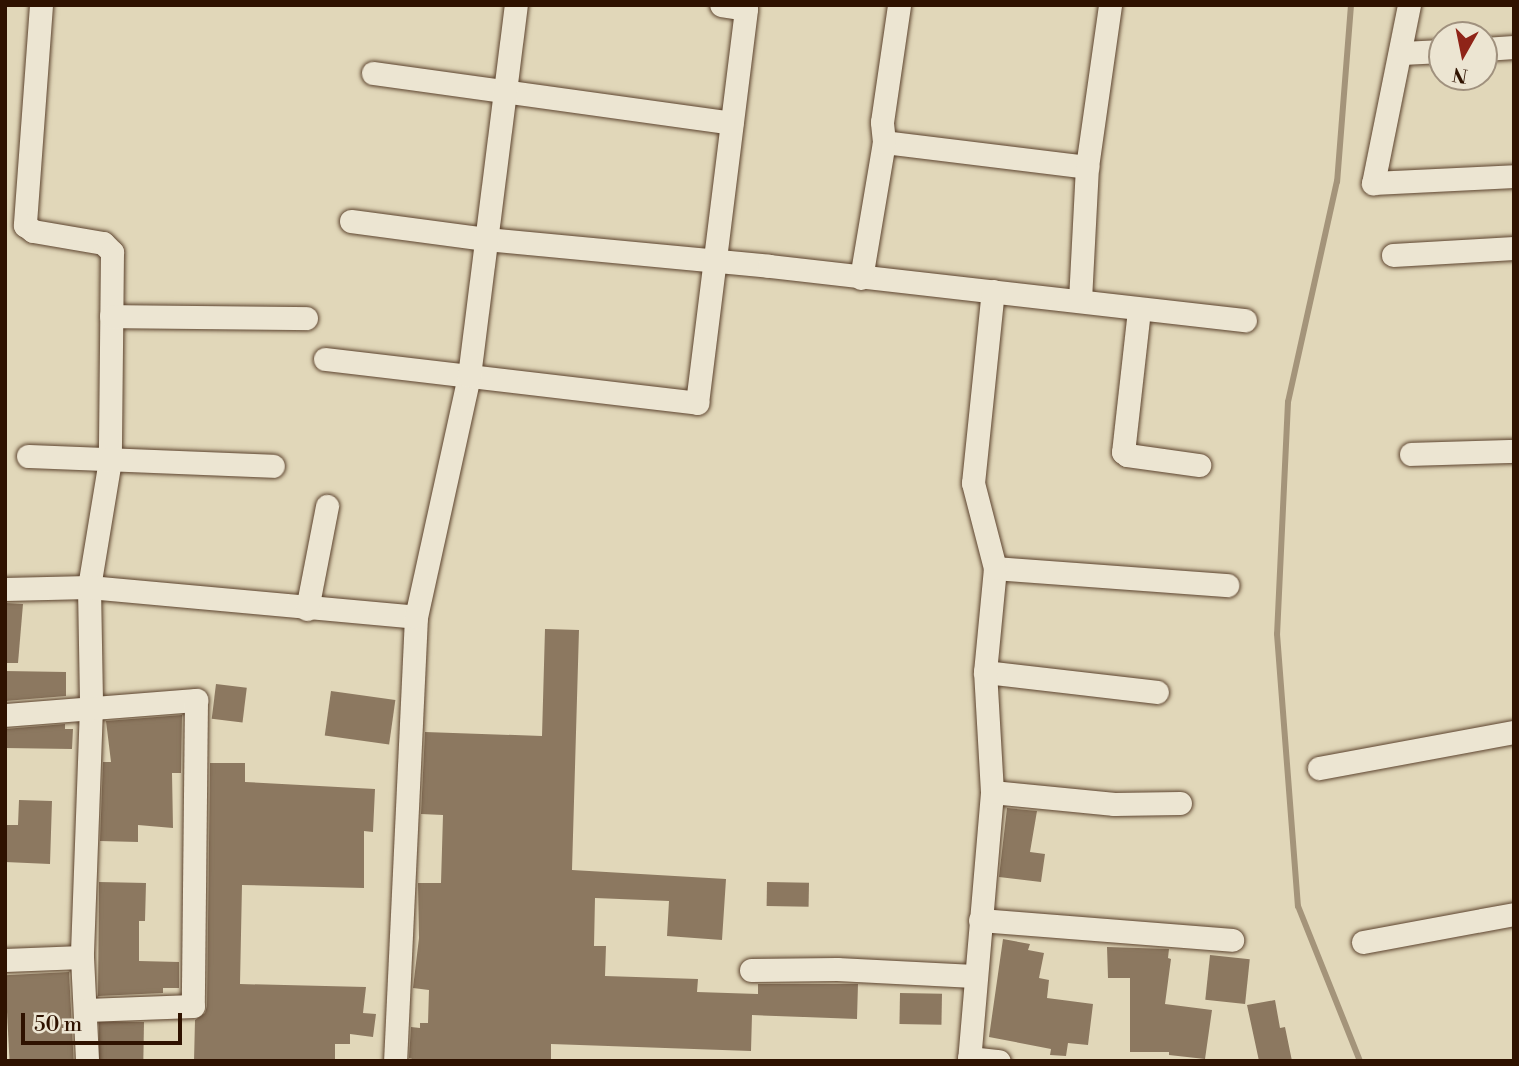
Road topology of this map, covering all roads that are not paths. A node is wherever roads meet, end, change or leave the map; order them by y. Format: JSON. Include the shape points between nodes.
{"nodes":[{"id":1,"x":41,"y":5,"type":"edge"},
{"id":2,"x":516,"y":5,"type":"edge"},
{"id":3,"x":721,"y":5,"type":"edge"},
{"id":4,"x":899,"y":5,"type":"edge"},
{"id":5,"x":1110,"y":5,"type":"edge"},
{"id":6,"x":1409,"y":5,"type":"edge"},
{"id":7,"x":747,"y":7,"type":"edge"},
{"id":8,"x":1428,"y":52,"type":"edge"},
{"id":9,"x":1402,"y":53,"type":"junction"},
{"id":10,"x":373,"y":73,"type":"dead end"},
{"id":11,"x":505,"y":91,"type":"junction"},
{"id":12,"x":732,"y":123,"type":"junction"},
{"id":13,"x":884,"y":142,"type":"junction"},
{"id":14,"x":1087,"y":167,"type":"junction"},
{"id":15,"x":1514,"y":176,"type":"edge"},
{"id":16,"x":351,"y":221,"type":"dead end"},
{"id":17,"x":486,"y":239,"type":"junction"},
{"id":18,"x":1514,"y":248,"type":"edge"},
{"id":19,"x":1393,"y":255,"type":"dead end"},
{"id":20,"x":714,"y":260,"type":"junction"},
{"id":21,"x":861,"y":278,"type":"junction"},
{"id":22,"x":993,"y":291,"type":"junction"},
{"id":23,"x":1080,"y":300,"type":"junction"},
{"id":24,"x":1139,"y":310,"type":"junction"},
{"id":25,"x":111,"y":316,"type":"junction"},
{"id":26,"x":306,"y":318,"type":"dead end"},
{"id":27,"x":1245,"y":320,"type":"dead end"},
{"id":28,"x":325,"y":359,"type":"dead end"},
{"id":29,"x":469,"y":376,"type":"junction"},
{"id":30,"x":1514,"y":452,"type":"edge"},
{"id":31,"x":1411,"y":454,"type":"dead end"},
{"id":32,"x":28,"y":456,"type":"dead end"},
{"id":33,"x":110,"y":460,"type":"junction"},
{"id":34,"x":1199,"y":465,"type":"dead end"},
{"id":35,"x":273,"y":466,"type":"dead end"},
{"id":36,"x":327,"y":506,"type":"dead end"},
{"id":37,"x":995,"y":568,"type":"junction"},
{"id":38,"x":1227,"y":585,"type":"dead end"},
{"id":39,"x":89,"y":587,"type":"junction"},
{"id":40,"x":5,"y":589,"type":"edge"},
{"id":41,"x":307,"y":609,"type":"junction"},
{"id":42,"x":416,"y":617,"type":"junction"},
{"id":43,"x":985,"y":672,"type":"junction"},
{"id":44,"x":1157,"y":692,"type":"dead end"},
{"id":45,"x":91,"y":707,"type":"junction"},
{"id":46,"x":5,"y":715,"type":"edge"},
{"id":47,"x":1514,"y":732,"type":"edge"},
{"id":48,"x":1319,"y":768,"type":"dead end"},
{"id":49,"x":992,"y":792,"type":"junction"},
{"id":50,"x":1180,"y":803,"type":"dead end"},
{"id":51,"x":1514,"y":914,"type":"edge"},
{"id":52,"x":980,"y":920,"type":"junction"},
{"id":53,"x":1233,"y":940,"type":"dead end"},
{"id":54,"x":1363,"y":942,"type":"dead end"},
{"id":55,"x":82,"y":957,"type":"junction"},
{"id":56,"x":5,"y":960,"type":"edge"},
{"id":57,"x":751,"y":970,"type":"dead end"},
{"id":58,"x":974,"y":976,"type":"junction"},
{"id":59,"x":86,"y":1010,"type":"junction"},
{"id":60,"x":969,"y":1060,"type":"edge"},
{"id":61,"x":87,"y":1061,"type":"edge"},
{"id":62,"x":395,"y":1061,"type":"edge"},
{"id":63,"x":999,"y":1061,"type":"edge"}],
"edges":[{"from":1,"to":25,"type":"street","via":[[26,225],[33,231],[103,243],[112,252]]},
{"from":2,"to":11,"type":"street"},
{"from":3,"to":7,"type":"street"},
{"from":4,"to":13,"type":"street","via":[[882,122]]},
{"from":5,"to":14,"type":"street"},
{"from":6,"to":9,"type":"street"},
{"from":7,"to":12,"type":"street"},
{"from":8,"to":9,"type":"street"},
{"from":9,"to":15,"type":"street","via":[[1373,183]]},
{"from":10,"to":11,"type":"street"},
{"from":11,"to":12,"type":"street"},
{"from":11,"to":17,"type":"street"},
{"from":12,"to":20,"type":"street"},
{"from":13,"to":14,"type":"street"},
{"from":13,"to":21,"type":"street"},
{"from":14,"to":23,"type":"street"},
{"from":16,"to":17,"type":"street"},
{"from":17,"to":20,"type":"street"},
{"from":17,"to":29,"type":"street"},
{"from":18,"to":19,"type":"street"},
{"from":20,"to":21,"type":"street"},
{"from":20,"to":29,"type":"street","via":[[697,403]]},
{"from":21,"to":22,"type":"street"},
{"from":22,"to":23,"type":"street"},
{"from":22,"to":37,"type":"street","via":[[973,483]]},
{"from":23,"to":24,"type":"street"},
{"from":24,"to":27,"type":"street"},
{"from":24,"to":34,"type":"street","via":[[1123,452]]},
{"from":25,"to":26,"type":"street"},
{"from":25,"to":33,"type":"street"},
{"from":28,"to":29,"type":"street"},
{"from":29,"to":42,"type":"street"},
{"from":30,"to":31,"type":"street"},
{"from":32,"to":33,"type":"street"},
{"from":33,"to":35,"type":"street"},
{"from":33,"to":39,"type":"street"},
{"from":36,"to":41,"type":"street"},
{"from":37,"to":38,"type":"street"},
{"from":37,"to":43,"type":"street"},
{"from":39,"to":40,"type":"street"},
{"from":39,"to":41,"type":"street"},
{"from":39,"to":45,"type":"street"},
{"from":41,"to":42,"type":"street"},
{"from":42,"to":62,"type":"street"},
{"from":43,"to":44,"type":"street"},
{"from":43,"to":49,"type":"street"},
{"from":45,"to":46,"type":"street"},
{"from":45,"to":55,"type":"street"},
{"from":45,"to":59,"type":"street","via":[[195,700],[193,1006]]},
{"from":47,"to":48,"type":"street"},
{"from":49,"to":50,"type":"street","via":[[1114,804]]},
{"from":49,"to":52,"type":"street"},
{"from":51,"to":54,"type":"street"},
{"from":52,"to":53,"type":"street"},
{"from":52,"to":58,"type":"street"},
{"from":55,"to":56,"type":"street"},
{"from":55,"to":59,"type":"street"},
{"from":57,"to":58,"type":"street"},
{"from":58,"to":60,"type":"street"},
{"from":59,"to":61,"type":"street"},
{"from":60,"to":63,"type":"street"}]}
